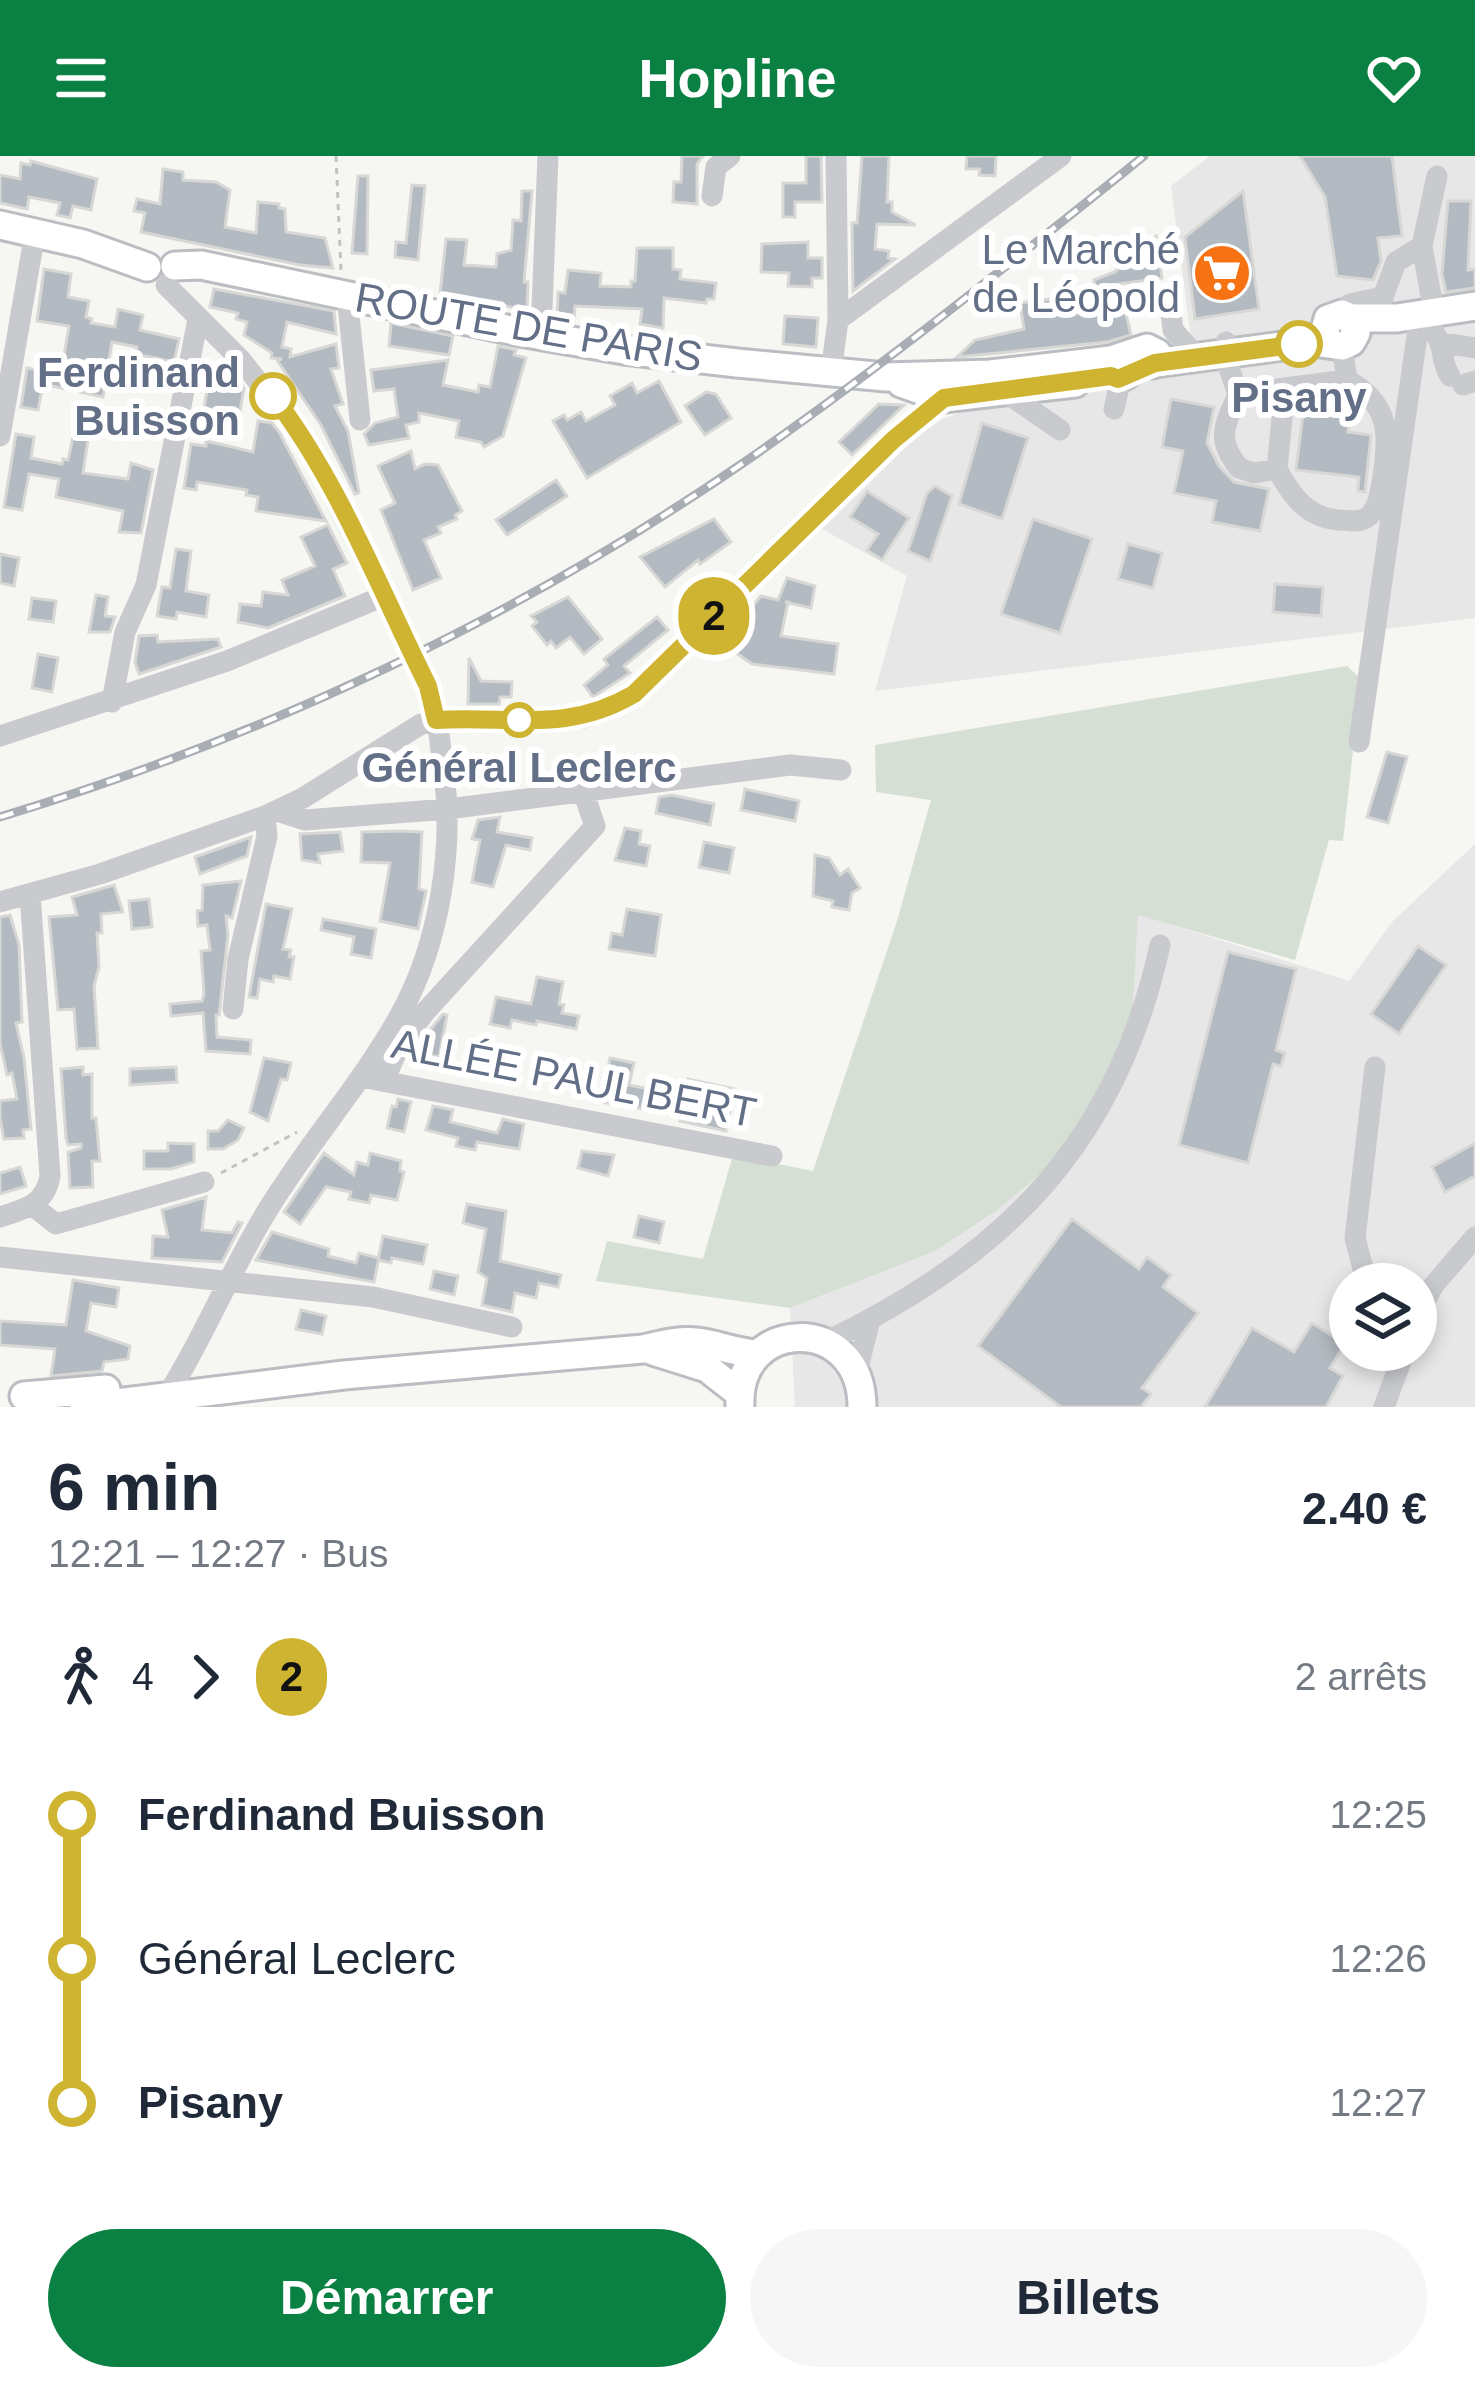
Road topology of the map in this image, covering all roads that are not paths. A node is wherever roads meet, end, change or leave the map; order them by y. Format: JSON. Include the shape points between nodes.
{"nodes":[{"id":1,"x":548,"y":156,"type":"edge"},
{"id":2,"x":730,"y":156,"type":"edge"},
{"id":3,"x":836,"y":156,"type":"edge"},
{"id":4,"x":1061,"y":156,"type":"edge"},
{"id":5,"x":1437,"y":176,"type":"dead end"},
{"id":6,"x":712,"y":196,"type":"dead end"},
{"id":7,"x":0,"y":225,"type":"edge"},
{"id":8,"x":35,"y":233,"type":"junction"},
{"id":9,"x":1422,"y":246,"type":"junction"},
{"id":10,"x":163,"y":272,"type":"junction"},
{"id":11,"x":347,"y":296,"type":"junction"},
{"id":12,"x":1170,"y":304,"type":"dead end"},
{"id":13,"x":1475,"y":307,"type":"edge"},
{"id":14,"x":1475,"y":317,"type":"edge"},
{"id":15,"x":198,"y":320,"type":"junction"},
{"id":16,"x":838,"y":320,"type":"junction"},
{"id":17,"x":1428,"y":324,"type":"junction"},
{"id":18,"x":1341,"y":331,"type":"junction"},
{"id":19,"x":541,"y":334,"type":"junction"},
{"id":20,"x":1188,"y":346,"type":"junction"},
{"id":21,"x":1227,"y":347,"type":"junction"},
{"id":22,"x":1475,"y":347,"type":"edge"},
{"id":23,"x":1133,"y":364,"type":"junction"},
{"id":24,"x":1075,"y":367,"type":"junction"},
{"id":25,"x":831,"y":372,"type":"junction"},
{"id":26,"x":886,"y":377,"type":"junction"},
{"id":27,"x":1347,"y":380,"type":"junction"},
{"id":28,"x":1463,"y":381,"type":"edge"},
{"id":29,"x":1285,"y":388,"type":"junction"},
{"id":30,"x":1005,"y":392,"type":"junction"},
{"id":31,"x":1238,"y":394,"type":"junction"},
{"id":32,"x":944,"y":398,"type":"junction"},
{"id":33,"x":1114,"y":409,"type":"dead end"},
{"id":34,"x":360,"y":420,"type":"dead end"},
{"id":35,"x":1060,"y":430,"type":"dead end"},
{"id":36,"x":0,"y":436,"type":"edge"},
{"id":37,"x":1277,"y":469,"type":"junction"},
{"id":38,"x":383,"y":596,"type":"junction"},
{"id":39,"x":112,"y":701,"type":"junction"},
{"id":40,"x":436,"y":720,"type":"junction"},
{"id":41,"x":0,"y":736,"type":"edge"},
{"id":42,"x":1359,"y":742,"type":"dead end"},
{"id":43,"x":841,"y":770,"type":"dead end"},
{"id":44,"x":584,"y":790,"type":"junction"},
{"id":45,"x":448,"y":804,"type":"junction"},
{"id":46,"x":271,"y":813,"type":"junction"},
{"id":47,"x":30,"y":894,"type":"junction"},
{"id":48,"x":0,"y":902,"type":"edge"},
{"id":49,"x":1160,"y":945,"type":"dead end"},
{"id":50,"x":233,"y":1010,"type":"dead end"},
{"id":51,"x":1375,"y":1067,"type":"dead end"},
{"id":52,"x":361,"y":1077,"type":"junction"},
{"id":53,"x":384,"y":1081,"type":"junction"},
{"id":54,"x":772,"y":1156,"type":"dead end"},
{"id":55,"x":204,"y":1183,"type":"road end"},
{"id":56,"x":33,"y":1206,"type":"junction"},
{"id":57,"x":0,"y":1217,"type":"edge"},
{"id":58,"x":1475,"y":1237,"type":"edge"},
{"id":59,"x":0,"y":1257,"type":"edge"},
{"id":60,"x":1361,"y":1263,"type":"edge"},
{"id":61,"x":227,"y":1278,"type":"junction"},
{"id":62,"x":1437,"y":1281,"type":"edge"},
{"id":63,"x":870,"y":1319,"type":"junction"},
{"id":64,"x":512,"y":1327,"type":"dead end"},
{"id":65,"x":825,"y":1342,"type":"junction"},
{"id":66,"x":644,"y":1349,"type":"junction"},
{"id":67,"x":758,"y":1354,"type":"junction"},
{"id":68,"x":1397,"y":1371,"type":"edge"},
{"id":69,"x":857,"y":1372,"type":"junction"},
{"id":70,"x":344,"y":1375,"type":"junction"},
{"id":71,"x":166,"y":1397,"type":"edge"},
{"id":72,"x":226,"y":1400,"type":"edge"},
{"id":73,"x":739,"y":1400,"type":"edge"},
{"id":74,"x":16,"y":1401,"type":"edge"},
{"id":75,"x":84,"y":1407,"type":"edge"},
{"id":76,"x":863,"y":1407,"type":"edge"},
{"id":77,"x":1384,"y":1407,"type":"edge"}],
"edges":[{"from":1,"to":19,"type":"street"},
{"from":2,"to":6,"type":"street","via":[[716,166]]},
{"from":3,"to":16,"type":"street"},
{"from":4,"to":16,"type":"street"},
{"from":5,"to":9,"type":"street"},
{"from":7,"to":8,"type":"main road","name":"ROUTE DE PARIS"},
{"from":8,"to":10,"type":"main road","name":"ROUTE DE PARIS"},
{"from":8,"to":36,"type":"street"},
{"from":9,"to":17,"type":"street"},
{"from":9,"to":18,"type":"street","via":[[1396,262],[1383,297],[1350,304]]},
{"from":10,"to":11,"type":"main road","name":"ROUTE DE PARIS","via":[[201,265]]},
{"from":10,"to":15,"type":"street"},
{"from":11,"to":19,"type":"main road","name":"ROUTE DE PARIS"},
{"from":11,"to":34,"type":"street"},
{"from":12,"to":20,"type":"street","via":[[1173,329]]},
{"from":13,"to":17,"type":"main road","name":"ROUTE DE PARIS"},
{"from":14,"to":17,"type":"main road","name":"ROUTE DE PARIS"},
{"from":15,"to":38,"type":"street","via":[[242,360],[305,441]]},
{"from":15,"to":39,"type":"street","via":[[146,585],[125,632]]},
{"from":16,"to":25,"type":"street"},
{"from":17,"to":18,"type":"main road","name":"ROUTE DE PARIS"},
{"from":17,"to":22,"type":"street"},
{"from":17,"to":28,"type":"street","via":[[1445,367]]},
{"from":17,"to":42,"type":"street"},
{"from":18,"to":21,"type":"main road","name":"ROUTE DE PARIS"},
{"from":18,"to":27,"type":"street"},
{"from":19,"to":25,"type":"main road","name":"ROUTE DE PARIS"},
{"from":20,"to":21,"type":"main road","name":"ROUTE DE PARIS"},
{"from":20,"to":23,"type":"main road","name":"ROUTE DE PARIS"},
{"from":21,"to":23,"type":"main road","name":"ROUTE DE PARIS"},
{"from":21,"to":31,"type":"street"},
{"from":23,"to":24,"type":"main road","name":"ROUTE DE PARIS"},
{"from":23,"to":30,"type":"main road","name":"ROUTE DE PARIS"},
{"from":23,"to":33,"type":"street"},
{"from":24,"to":26,"type":"main road","name":"ROUTE DE PARIS"},
{"from":24,"to":32,"type":"street","name":"ROUTE DE PARIS"},
{"from":25,"to":26,"type":"main road","name":"ROUTE DE PARIS"},
{"from":26,"to":32,"type":"main road","name":"ROUTE DE PARIS"},
{"from":27,"to":29,"type":"street"},
{"from":27,"to":37,"type":"street","via":[[1378,406],[1388,438],[1375,508],[1355,521],[1320,518]]},
{"from":29,"to":31,"type":"street"},
{"from":29,"to":37,"type":"street"},
{"from":30,"to":32,"type":"main road","name":"ROUTE DE PARIS"},
{"from":30,"to":35,"type":"street"},
{"from":31,"to":37,"type":"street","via":[[1223,432],[1230,457],[1254,473]]},
{"from":32,"to":40,"type":"street","via":[[634,694],[584,718]]},
{"from":38,"to":39,"type":"street"},
{"from":38,"to":40,"type":"street","bridge":true},
{"from":39,"to":41,"type":"street"},
{"from":40,"to":45,"type":"street"},
{"from":40,"to":46,"type":"street"},
{"from":43,"to":44,"type":"street","via":[[790,765]]},
{"from":44,"to":45,"type":"street"},
{"from":44,"to":53,"type":"street","via":[[596,826],[425,1012]]},
{"from":45,"to":46,"type":"street","via":[[304,820]]},
{"from":45,"to":52,"type":"street","via":[[441,886],[420,970]]},
{"from":46,"to":47,"type":"street"},
{"from":46,"to":50,"type":"street"},
{"from":47,"to":48,"type":"street"},
{"from":47,"to":56,"type":"street","via":[[50,1176]]},
{"from":49,"to":63,"type":"street","via":[[1118,1078],[1056,1175],[975,1251]]},
{"from":51,"to":60,"type":"street","via":[[1355,1238]]},
{"from":52,"to":53,"type":"street","name":"ALLÉE PAUL BERT"},
{"from":52,"to":61,"type":"street","via":[[290,1172]]},
{"from":53,"to":54,"type":"street","name":"ALLÉE PAUL BERT"},
{"from":55,"to":56,"type":"street","via":[[56,1224]]},
{"from":56,"to":57,"type":"street"},
{"from":58,"to":62,"type":"street"},
{"from":59,"to":61,"type":"street"},
{"from":61,"to":64,"type":"street","via":[[373,1297]]},
{"from":61,"to":71,"type":"street"},
{"from":63,"to":65,"type":"street"},
{"from":63,"to":69,"type":"street"},
{"from":65,"to":67,"type":"main road","via":[[790,1338]]},
{"from":65,"to":69,"type":"main road"},
{"from":66,"to":67,"type":"main road","via":[[700,1342]]},
{"from":66,"to":70,"type":"main road"},
{"from":66,"to":73,"type":"main road","via":[[707,1368]]},
{"from":67,"to":73,"type":"main road"},
{"from":68,"to":77,"type":"street"},
{"from":69,"to":76,"type":"main road"},
{"from":70,"to":71,"type":"main road"},
{"from":70,"to":72,"type":"main road"},
{"from":71,"to":72,"type":"main road"},
{"from":71,"to":74,"type":"main road"},
{"from":71,"to":75,"type":"main road"}]}
